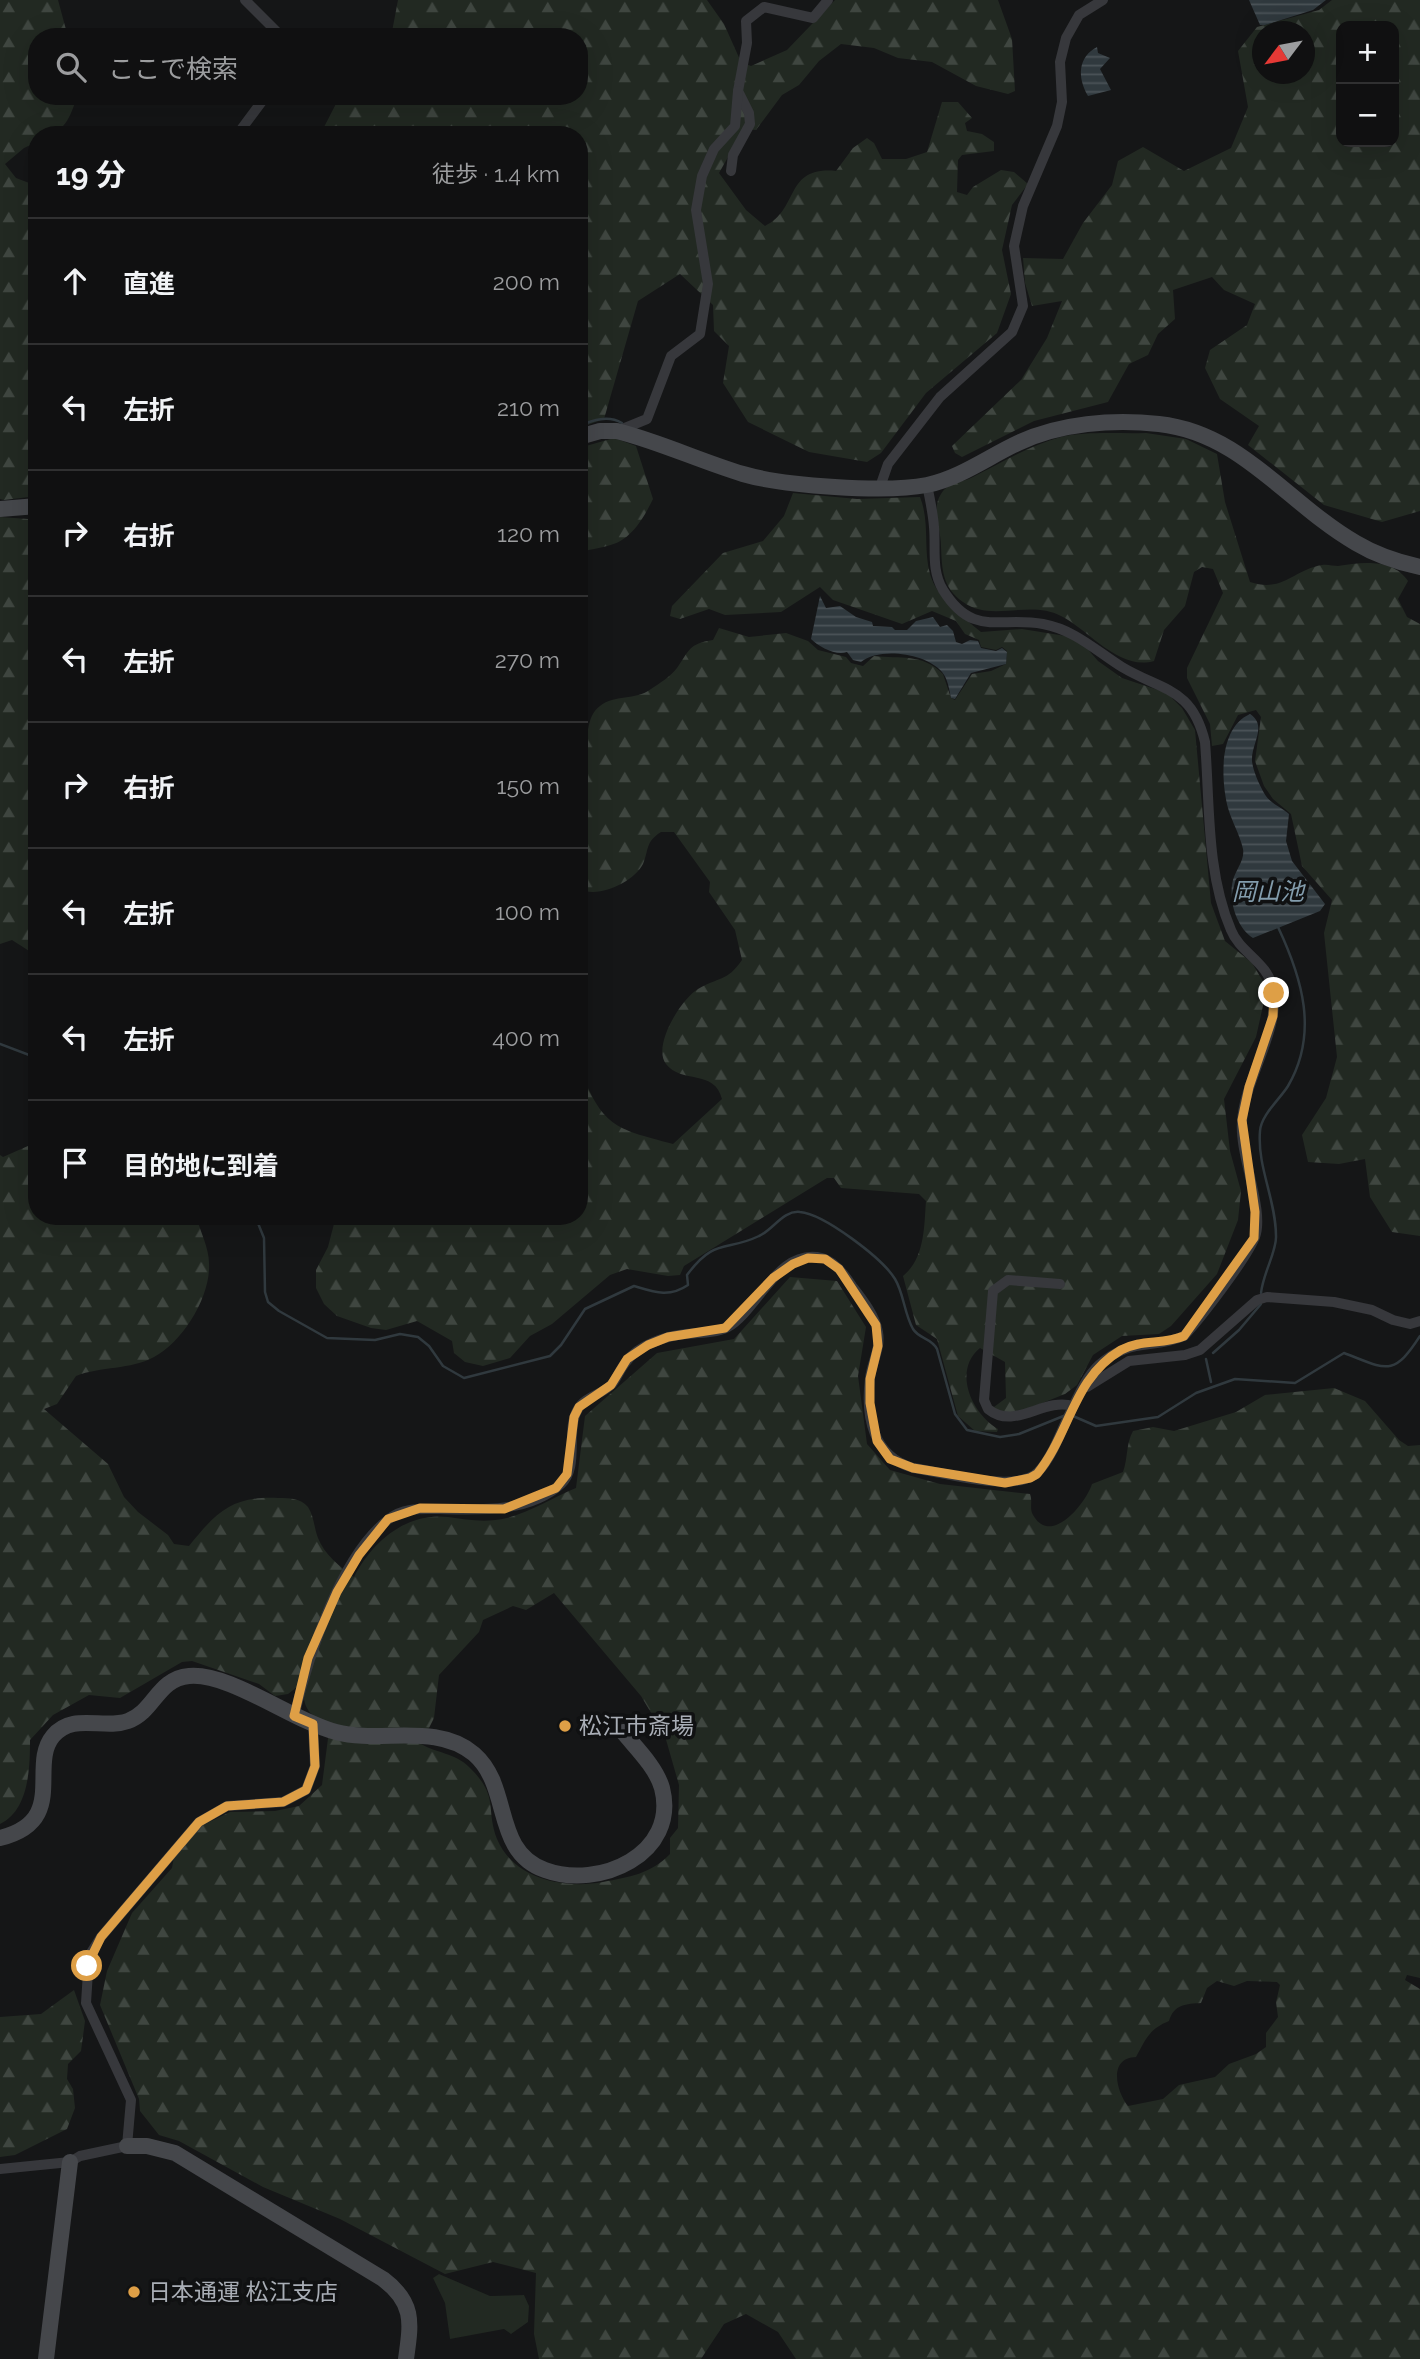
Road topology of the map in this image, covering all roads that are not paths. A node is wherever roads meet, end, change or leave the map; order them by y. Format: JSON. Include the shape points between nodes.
{"nodes":[{"id":1,"x":245,"y":0,"type":"edge"},
{"id":2,"x":828,"y":0,"type":"edge"},
{"id":3,"x":1103,"y":0,"type":"edge"},
{"id":4,"x":273,"y":28,"type":"edge"},
{"id":5,"x":738,"y":91,"type":"junction"},
{"id":6,"x":259,"y":105,"type":"edge"},
{"id":7,"x":244,"y":126,"type":"edge"},
{"id":8,"x":731,"y":170,"type":"dead end"},
{"id":9,"x":617,"y":431,"type":"junction"},
{"id":10,"x":588,"y":434,"type":"edge"},
{"id":11,"x":927,"y":485,"type":"junction"},
{"id":12,"x":880,"y":487,"type":"junction"},
{"id":13,"x":28,"y":507,"type":"edge"},
{"id":14,"x":0,"y":509,"type":"edge"},
{"id":15,"x":1420,"y":567,"type":"edge"},
{"id":16,"x":1060,"y":1284,"type":"dead end"},
{"id":17,"x":1420,"y":1321,"type":"edge"},
{"id":18,"x":1082,"y":1390,"type":"junction"},
{"id":19,"x":1071,"y":1412,"type":"junction"},
{"id":20,"x":294,"y":1716,"type":"junction"},
{"id":21,"x":313,"y":1724,"type":"junction"},
{"id":22,"x":623,"y":1732,"type":"dead end"},
{"id":23,"x":0,"y":1838,"type":"edge"},
{"id":24,"x":127,"y":2146,"type":"junction"},
{"id":25,"x":70,"y":2162,"type":"junction"},
{"id":26,"x":0,"y":2169,"type":"edge"},
{"id":27,"x":46,"y":2359,"type":"edge"},
{"id":28,"x":406,"y":2359,"type":"edge"}],
"edges":[{"from":1,"to":4,"type":"street"},
{"from":2,"to":5,"type":"street","via":[[813,18],[764,7],[750,16]]},
{"from":3,"to":12,"type":"street","via":[[1079,16],[1066,38],[1056,126],[1023,206],[1014,246],[1023,306],[1012,332],[940,397],[888,464]]},
{"from":5,"to":8,"type":"street","via":[[750,124],[733,155]]},
{"from":5,"to":9,"type":"street","via":[[735,126],[714,149],[702,176],[696,210],[709,284],[701,334],[664,366],[647,419]]},
{"from":6,"to":7,"type":"street"},
{"from":9,"to":10,"type":"street"},
{"from":9,"to":12,"type":"street","via":[[766,480]]},
{"from":11,"to":12,"type":"street"},
{"from":11,"to":15,"type":"street","via":[[1056,429],[1100,423],[1167,425],[1231,448],[1353,542],[1383,557]]},
{"from":11,"to":18,"type":"street","via":[[935,571],[944,590],[970,620],[1042,624],[1076,634],[1120,666],[1166,685],[1193,710],[1205,742],[1219,892],[1230,930],[1265,969],[1274,993],[1273,1016],[1242,1120],[1255,1212],[1254,1238],[1184,1336],[1122,1350],[1100,1365]]},
{"from":13,"to":14,"type":"street"},
{"from":16,"to":19,"type":"street","via":[[1008,1280],[993,1291],[984,1400],[988,1409],[1004,1417],[1051,1404]]},
{"from":17,"to":18,"type":"street","via":[[1410,1324],[1335,1302],[1267,1297],[1242,1312],[1200,1350],[1129,1361]]},
{"from":18,"to":19,"type":"street"},
{"from":19,"to":20,"type":"street","via":[[1044,1465],[1019,1481],[1005,1483],[913,1468],[890,1459],[877,1441],[870,1403],[878,1346],[876,1325],[832,1263],[816,1257],[800,1261],[773,1278],[725,1328],[668,1337],[627,1359],[611,1385],[579,1407],[567,1474],[556,1488],[504,1509],[420,1508],[388,1519],[337,1592],[308,1658]]},
{"from":20,"to":21,"type":"street"},
{"from":20,"to":23,"type":"street","via":[[204,1676],[174,1679],[160,1688],[144,1711],[127,1721],[79,1722],[58,1731],[44,1753],[46,1785],[37,1812],[26,1825]]},
{"from":21,"to":22,"type":"street","via":[[348,1735],[433,1738],[466,1748],[496,1784],[506,1830],[517,1849],[534,1864],[566,1874],[626,1865],[652,1844],[660,1829],[662,1788]]},
{"from":21,"to":24,"type":"street","via":[[315,1766],[306,1790],[283,1802],[227,1806],[199,1822],[89,1956],[86,2003],[131,2100]]},
{"from":24,"to":25,"type":"street"},
{"from":24,"to":28,"type":"street","via":[[175,2153],[383,2278],[404,2300],[410,2316]]},
{"from":25,"to":26,"type":"street"},
{"from":25,"to":27,"type":"street"}]}
